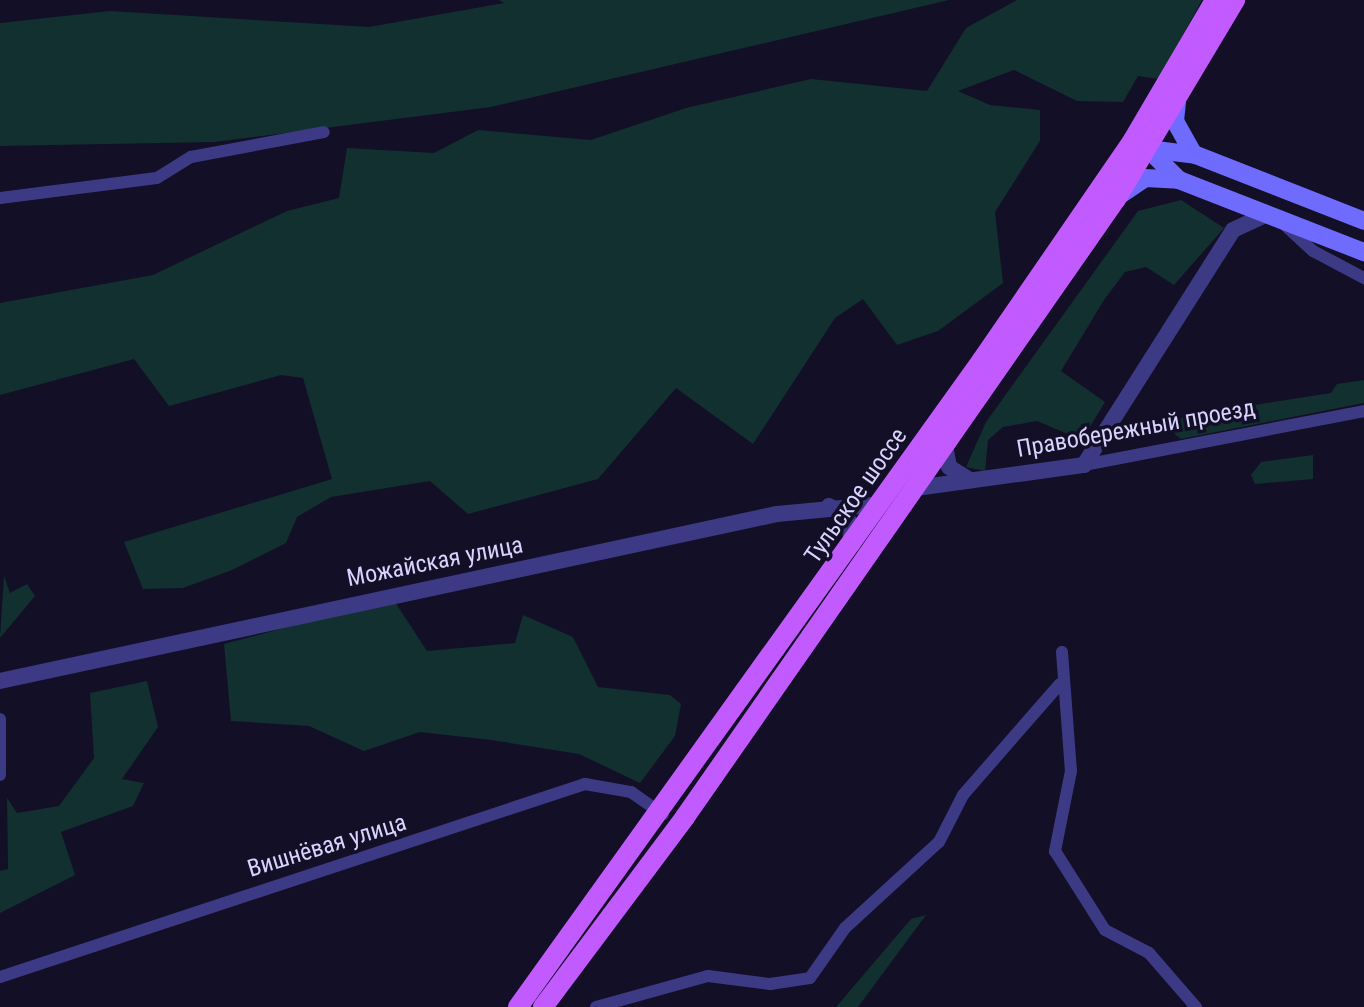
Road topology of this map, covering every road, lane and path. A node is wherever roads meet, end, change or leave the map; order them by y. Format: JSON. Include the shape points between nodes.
{"nodes":[{"id":1,"x":1215,"y":0,"type":"edge"},
{"id":2,"x":1235,"y":0,"type":"edge"},
{"id":3,"x":1177,"y":102,"type":"junction"},
{"id":4,"x":324,"y":132,"type":"dead end"},
{"id":5,"x":1141,"y":144,"type":"junction"},
{"id":6,"x":1193,"y":154,"type":"junction"},
{"id":7,"x":1244,"y":174,"type":"junction"},
{"id":8,"x":1179,"y":180,"type":"junction"},
{"id":9,"x":0,"y":198,"type":"edge"},
{"id":10,"x":1116,"y":199,"type":"junction"},
{"id":11,"x":1234,"y":201,"type":"junction"},
{"id":12,"x":1272,"y":216,"type":"junction"},
{"id":13,"x":1364,"y":221,"type":"edge"},
{"id":14,"x":1364,"y":252,"type":"edge"},
{"id":15,"x":1364,"y":278,"type":"edge"},
{"id":16,"x":1364,"y":411,"type":"edge"},
{"id":17,"x":945,"y":446,"type":"junction"},
{"id":18,"x":1084,"y":465,"type":"junction"},
{"id":19,"x":970,"y":480,"type":"junction"},
{"id":20,"x":916,"y":488,"type":"junction"},
{"id":21,"x":882,"y":504,"type":"junction"},
{"id":22,"x":829,"y":506,"type":"junction"},
{"id":23,"x":853,"y":545,"type":"junction"},
{"id":24,"x":1062,"y":652,"type":"dead end"},
{"id":25,"x":0,"y":681,"type":"edge"},
{"id":26,"x":1060,"y":684,"type":"junction"},
{"id":27,"x":0,"y":719,"type":"edge"},
{"id":28,"x":0,"y":775,"type":"edge"},
{"id":29,"x":663,"y":814,"type":"junction"},
{"id":30,"x":0,"y":977,"type":"edge"},
{"id":31,"x":518,"y":1007,"type":"edge"},
{"id":32,"x":543,"y":1007,"type":"edge"},
{"id":33,"x":596,"y":1007,"type":"edge"},
{"id":34,"x":1196,"y":1007,"type":"edge"}],
"edges":[{"from":1,"to":5,"type":"main road","name":"Тульское шоссе"},
{"from":2,"to":3,"type":"main road","name":"Тульское шоссе"},
{"from":3,"to":5,"type":"main road","name":"Тульское шоссе"},
{"from":3,"to":6,"type":"main road","via":[[1175,121]]},
{"from":4,"to":9,"type":"street","via":[[191,157],[157,178]]},
{"from":5,"to":6,"type":"main road"},
{"from":5,"to":8,"type":"main road"},
{"from":5,"to":10,"type":"main road","name":"Тульское шоссе"},
{"from":5,"to":21,"type":"main road","name":"Тульское шоссе"},
{"from":6,"to":7,"type":"main road"},
{"from":7,"to":11,"type":"main road"},
{"from":7,"to":13,"type":"main road"},
{"from":8,"to":10,"type":"main road","via":[[1145,178]]},
{"from":8,"to":11,"type":"main road"},
{"from":10,"to":17,"type":"main road","name":"Тульское шоссе"},
{"from":11,"to":12,"type":"main road"},
{"from":12,"to":14,"type":"main road"},
{"from":12,"to":15,"type":"street","via":[[1313,251]]},
{"from":12,"to":18,"type":"street","via":[[1233,230]]},
{"from":16,"to":18,"type":"street","name":"Правобережный проезд"},
{"from":17,"to":19,"type":"street","via":[[949,467]]},
{"from":17,"to":20,"type":"main road","name":"Тульское шоссе"},
{"from":18,"to":19,"type":"street","name":"Правобережный проезд"},
{"from":19,"to":20,"type":"street","name":"Правобережный проезд"},
{"from":20,"to":32,"type":"main road","name":"Тульское шоссе"},
{"from":21,"to":22,"type":"street","name":"Можайская улица"},
{"from":21,"to":23,"type":"main road","name":"Тульское шоссе"},
{"from":22,"to":23,"type":"street","via":[[848,520]]},
{"from":22,"to":25,"type":"street","name":"Можайская улица"},
{"from":23,"to":29,"type":"main road","name":"Тульское шоссе"},
{"from":24,"to":26,"type":"street"},
{"from":26,"to":33,"type":"street","via":[[963,795],[939,842],[845,928],[810,978],[770,984],[708,976]]},
{"from":26,"to":34,"type":"street","via":[[1071,771],[1055,851],[1105,930],[1149,953]]},
{"from":27,"to":28,"type":"street"},
{"from":29,"to":30,"type":"street","name":"Вишнёвая улица","via":[[631,792],[585,784]]},
{"from":29,"to":31,"type":"main road","name":"Тульское шоссе"}]}
